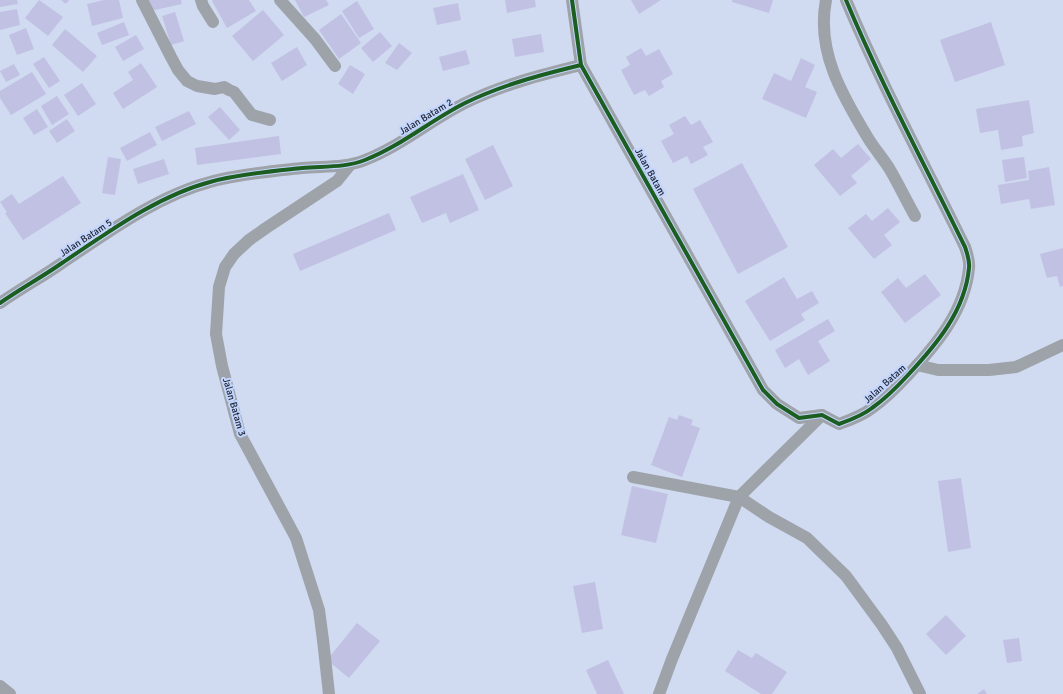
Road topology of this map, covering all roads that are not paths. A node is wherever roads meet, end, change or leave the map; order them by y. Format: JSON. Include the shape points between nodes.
{"nodes":[{"id":1,"x":142,"y":0,"type":"edge"},
{"id":2,"x":201,"y":0,"type":"edge"},
{"id":3,"x":280,"y":0,"type":"edge"},
{"id":4,"x":572,"y":0,"type":"edge"},
{"id":5,"x":826,"y":0,"type":"edge"},
{"id":6,"x":846,"y":0,"type":"edge"},
{"id":7,"x":213,"y":22,"type":"dead end"},
{"id":8,"x":580,"y":65,"type":"junction"},
{"id":9,"x":335,"y":66,"type":"dead end"},
{"id":10,"x":270,"y":120,"type":"dead end"},
{"id":11,"x":350,"y":165,"type":"junction"},
{"id":12,"x":326,"y":166,"type":"joint"},
{"id":13,"x":915,"y":216,"type":"dead end"},
{"id":14,"x":0,"y":303,"type":"edge"},
{"id":15,"x":1063,"y":345,"type":"edge"},
{"id":16,"x":917,"y":366,"type":"junction"},
{"id":17,"x":822,"y":414,"type":"junction"},
{"id":18,"x":633,"y":477,"type":"dead end"},
{"id":19,"x":740,"y":497,"type":"junction"},
{"id":20,"x":0,"y":686,"type":"edge"},
{"id":21,"x":10,"y":694,"type":"edge"},
{"id":22,"x":329,"y":694,"type":"edge"},
{"id":23,"x":659,"y":694,"type":"edge"},
{"id":24,"x":920,"y":694,"type":"edge"}],
"edges":[{"from":1,"to":10,"type":"street","via":[[171,57],[187,81],[197,86],[215,89],[224,87],[234,92],[252,115]]},
{"from":2,"to":7,"type":"street"},
{"from":3,"to":9,"type":"street"},
{"from":4,"to":8,"type":"street","name":"Jalan Batam"},
{"from":5,"to":13,"type":"street","via":[[823,15],[833,75]]},
{"from":6,"to":16,"type":"street","name":"Jalan Batam","via":[[889,97],[965,247],[969,267],[964,292],[956,312],[938,341]]},
{"from":8,"to":11,"type":"street","name":"Jalan Batam 2","via":[[533,76],[495,89],[464,103],[381,152]]},
{"from":8,"to":17,"type":"street","name":"Jalan Batam","via":[[763,390],[777,404],[799,418]]},
{"from":11,"to":12,"type":"street","name":"Jalan Batam 2"},
{"from":11,"to":22,"type":"street","name":"Jalan Batam 3","via":[[337,181],[254,236],[234,254],[225,267],[219,287],[216,334],[240,434],[296,538],[319,610]]},
{"from":12,"to":14,"type":"street","name":"Jalan Batam 5","via":[[211,181],[190,188],[126,221]]},
{"from":15,"to":16,"type":"street","via":[[1016,367],[938,370]]},
{"from":16,"to":17,"type":"street","name":"Jalan Batam","via":[[872,409],[854,419],[839,424]]},
{"from":17,"to":19,"type":"street"},
{"from":18,"to":19,"type":"street"},
{"from":19,"to":23,"type":"street"},
{"from":19,"to":24,"type":"street","via":[[807,538],[846,576],[897,648]]},
{"from":20,"to":21,"type":"street"}]}
